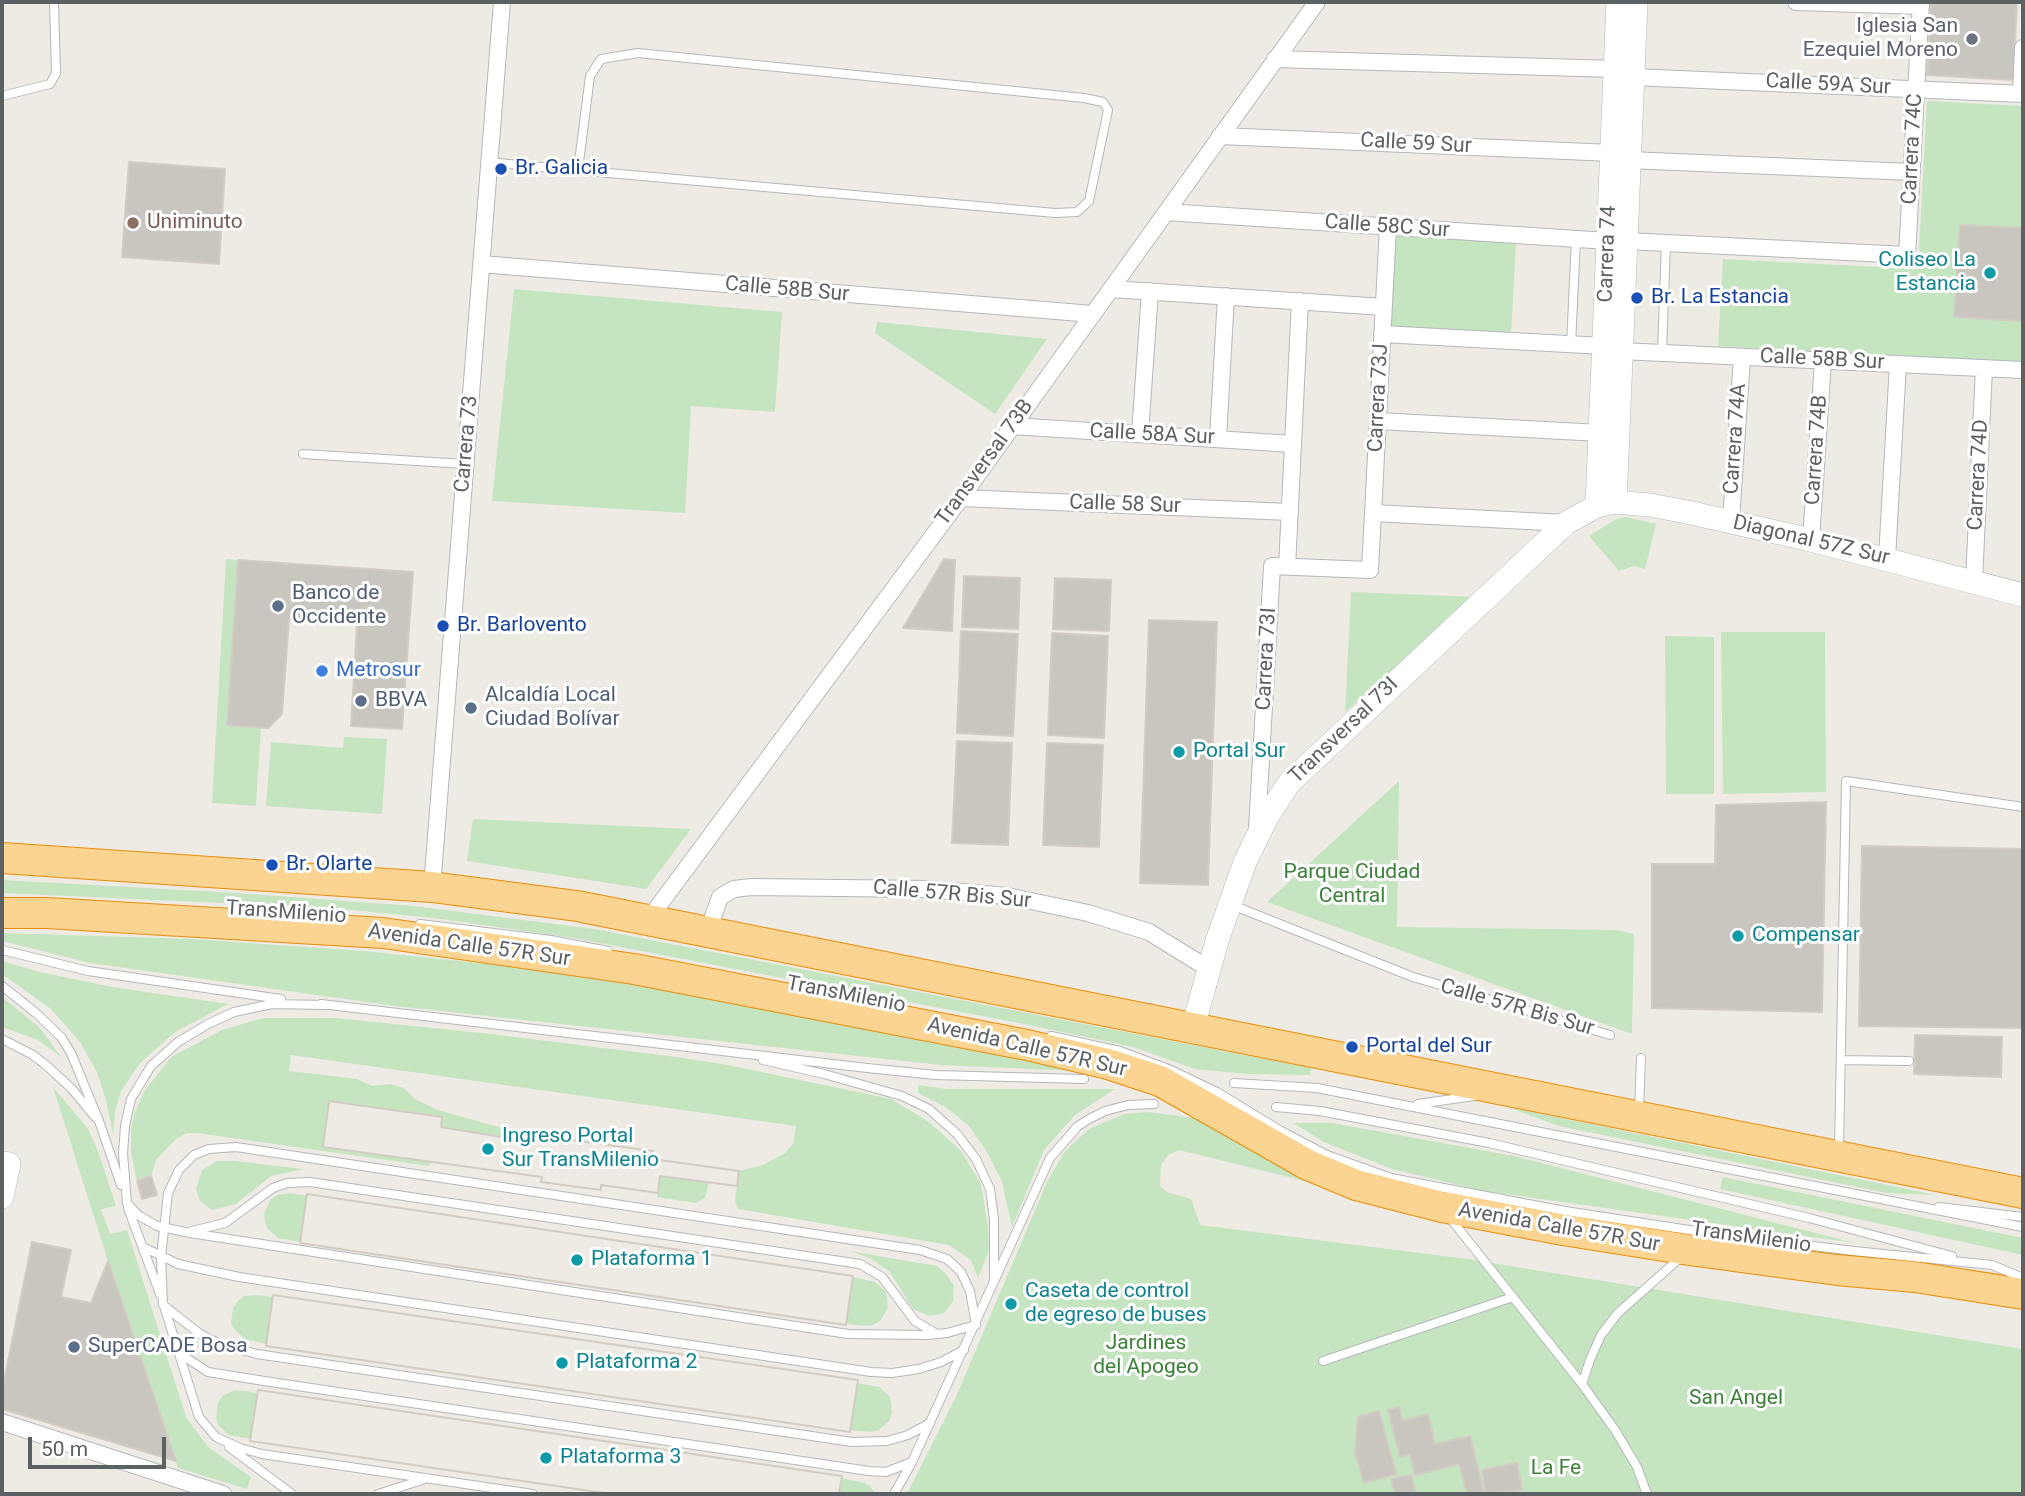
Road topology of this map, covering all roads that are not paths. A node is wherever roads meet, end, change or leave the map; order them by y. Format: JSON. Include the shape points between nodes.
{"nodes":[{"id":1,"x":54,"y":2,"type":"edge"},
{"id":2,"x":502,"y":2,"type":"edge"},
{"id":3,"x":1317,"y":2,"type":"edge"},
{"id":4,"x":1618,"y":2,"type":"edge"},
{"id":5,"x":1636,"y":2,"type":"edge"},
{"id":6,"x":1796,"y":2,"type":"edge"},
{"id":7,"x":1921,"y":4,"type":"edge"},
{"id":8,"x":2023,"y":48,"type":"edge"},
{"id":9,"x":1275,"y":59,"type":"junction"},
{"id":10,"x":1624,"y":73,"type":"junction"},
{"id":11,"x":1916,"y":89,"type":"junction"},
{"id":12,"x":2022,"y":94,"type":"edge"},
{"id":13,"x":2,"y":96,"type":"edge"},
{"id":14,"x":1220,"y":136,"type":"junction"},
{"id":15,"x":1620,"y":156,"type":"junction"},
{"id":16,"x":489,"y":162,"type":"junction"},
{"id":17,"x":578,"y":170,"type":"junction"},
{"id":18,"x":1912,"y":172,"type":"junction"},
{"id":19,"x":1166,"y":212,"type":"junction"},
{"id":20,"x":1388,"y":227,"type":"junction"},
{"id":21,"x":1576,"y":239,"type":"junction"},
{"id":22,"x":1617,"y":241,"type":"junction"},
{"id":23,"x":1666,"y":243,"type":"junction"},
{"id":24,"x":1907,"y":255,"type":"joint"},
{"id":25,"x":481,"y":264,"type":"junction"},
{"id":26,"x":1111,"y":289,"type":"junction"},
{"id":27,"x":1150,"y":291,"type":"junction"},
{"id":28,"x":1226,"y":296,"type":"junction"},
{"id":29,"x":1300,"y":301,"type":"junction"},
{"id":30,"x":1384,"y":307,"type":"junction"},
{"id":31,"x":1093,"y":314,"type":"junction"},
{"id":32,"x":1382,"y":334,"type":"junction"},
{"id":33,"x":1571,"y":345,"type":"junction"},
{"id":34,"x":1612,"y":349,"type":"junction"},
{"id":35,"x":1662,"y":353,"type":"junction"},
{"id":36,"x":1742,"y":357,"type":"junction"},
{"id":37,"x":1823,"y":360,"type":"junction"},
{"id":38,"x":1899,"y":364,"type":"junction"},
{"id":39,"x":1984,"y":368,"type":"junction"},
{"id":40,"x":2023,"y":370,"type":"edge"},
{"id":41,"x":1377,"y":421,"type":"junction"},
{"id":42,"x":1012,"y":426,"type":"junction"},
{"id":43,"x":1600,"y":433,"type":"junction"},
{"id":44,"x":1140,"y":434,"type":"junction"},
{"id":45,"x":1218,"y":439,"type":"junction"},
{"id":46,"x":1293,"y":444,"type":"junction"},
{"id":47,"x":303,"y":454,"type":"dead end"},
{"id":48,"x":465,"y":464,"type":"junction"},
{"id":49,"x":961,"y":498,"type":"junction"},
{"id":50,"x":1606,"y":504,"type":"junction"},
{"id":51,"x":1290,"y":512,"type":"junction"},
{"id":52,"x":1373,"y":513,"type":"junction"},
{"id":53,"x":1731,"y":521,"type":"junction"},
{"id":54,"x":1566,"y":523,"type":"junction"},
{"id":55,"x":1811,"y":540,"type":"junction"},
{"id":56,"x":1887,"y":558,"type":"junction"},
{"id":57,"x":1280,"y":566,"type":"junction"},
{"id":58,"x":1973,"y":582,"type":"junction"},
{"id":59,"x":2023,"y":595,"type":"edge"},
{"id":60,"x":2023,"y":807,"type":"edge"},
{"id":61,"x":1256,"y":836,"type":"junction"},
{"id":62,"x":2,"y":858,"type":"edge"},
{"id":63,"x":432,"y":887,"type":"junction"},
{"id":64,"x":1229,"y":904,"type":"junction"},
{"id":65,"x":222,"y":909,"type":"dead end"},
{"id":66,"x":2,"y":913,"type":"edge"},
{"id":67,"x":343,"y":916,"type":"dead end"},
{"id":68,"x":648,"y":920,"type":"junction"},
{"id":69,"x":410,"y":923,"type":"dead end"},
{"id":70,"x":708,"y":931,"type":"junction"},
{"id":71,"x":2,"y":950,"type":"edge"},
{"id":72,"x":619,"y":953,"type":"dead end"},
{"id":73,"x":1209,"y":969,"type":"junction"},
{"id":74,"x":2,"y":986,"type":"edge"},
{"id":75,"x":326,"y":1005,"type":"junction"},
{"id":76,"x":1193,"y":1027,"type":"junction"},
{"id":77,"x":1039,"y":1033,"type":"dead end"},
{"id":78,"x":1609,"y":1035,"type":"dead end"},
{"id":79,"x":2,"y":1039,"type":"edge"},
{"id":80,"x":720,"y":1051,"type":"junction"},
{"id":81,"x":1641,"y":1058,"type":"dead end"},
{"id":82,"x":1841,"y":1060,"type":"junction"},
{"id":83,"x":1909,"y":1060,"type":"dead end"},
{"id":84,"x":1084,"y":1079,"type":"dead end"},
{"id":85,"x":1234,"y":1083,"type":"dead end"},
{"id":86,"x":1508,"y":1090,"type":"junction"},
{"id":87,"x":1154,"y":1104,"type":"dead end"},
{"id":88,"x":1412,"y":1105,"type":"junction"},
{"id":89,"x":1276,"y":1107,"type":"dead end"},
{"id":90,"x":1639,"y":1117,"type":"junction"},
{"id":91,"x":99,"y":1121,"type":"junction"},
{"id":92,"x":1839,"y":1156,"type":"junction"},
{"id":93,"x":2,"y":1163,"type":"edge"},
{"id":94,"x":2023,"y":1193,"type":"edge"},
{"id":95,"x":2,"y":1197,"type":"edge"},
{"id":96,"x":127,"y":1203,"type":"junction"},
{"id":97,"x":1895,"y":1203,"type":"junction"},
{"id":98,"x":1442,"y":1207,"type":"junction"},
{"id":99,"x":2023,"y":1217,"type":"edge"},
{"id":100,"x":163,"y":1227,"type":"junction"},
{"id":101,"x":2023,"y":1227,"type":"edge"},
{"id":102,"x":178,"y":1231,"type":"junction"},
{"id":103,"x":143,"y":1247,"type":"junction"},
{"id":104,"x":1689,"y":1250,"type":"junction"},
{"id":105,"x":160,"y":1257,"type":"junction"},
{"id":106,"x":1992,"y":1265,"type":"junction"},
{"id":107,"x":2023,"y":1271,"type":"edge"},
{"id":108,"x":2023,"y":1278,"type":"edge"},
{"id":109,"x":994,"y":1285,"type":"junction"},
{"id":110,"x":2023,"y":1294,"type":"edge"},
{"id":111,"x":1513,"y":1297,"type":"junction"},
{"id":112,"x":163,"y":1305,"type":"junction"},
{"id":113,"x":976,"y":1325,"type":"junction"},
{"id":114,"x":942,"y":1334,"type":"junction"},
{"id":115,"x":964,"y":1350,"type":"junction"},
{"id":116,"x":179,"y":1353,"type":"junction"},
{"id":117,"x":1323,"y":1361,"type":"dead end"},
{"id":118,"x":1582,"y":1384,"type":"junction"},
{"id":119,"x":2,"y":1422,"type":"edge"},
{"id":120,"x":930,"y":1423,"type":"junction"},
{"id":121,"x":216,"y":1437,"type":"junction"},
{"id":122,"x":912,"y":1462,"type":"junction"},
{"id":123,"x":426,"y":1479,"type":"junction"},
{"id":124,"x":223,"y":1494,"type":"edge"},
{"id":125,"x":292,"y":1494,"type":"edge"},
{"id":126,"x":378,"y":1494,"type":"edge"},
{"id":127,"x":533,"y":1494,"type":"edge"},
{"id":128,"x":894,"y":1494,"type":"edge"},
{"id":129,"x":1647,"y":1494,"type":"edge"}],
"edges":[{"from":1,"to":13,"type":"lane","via":[[56,73],[50,84]]},
{"from":2,"to":16,"type":"street","name":"Carrera 73"},
{"from":3,"to":9,"type":"street","name":"Transversal 73B"},
{"from":4,"to":10,"type":"street","name":"Carrera 74"},
{"from":5,"to":10,"type":"street","name":"Carrera 74"},
{"from":6,"to":7,"type":"street"},
{"from":7,"to":11,"type":"street","name":"Carrera 74C"},
{"from":8,"to":12,"type":"street"},
{"from":9,"to":10,"type":"street","name":"Calle 59A Sur"},
{"from":9,"to":14,"type":"street","name":"Transversal 73B"},
{"from":10,"to":11,"type":"street","name":"Calle 59A Sur"},
{"from":10,"to":15,"type":"street","name":"Carrera 74"},
{"from":11,"to":12,"type":"street","name":"Calle 59A Sur"},
{"from":11,"to":18,"type":"street","name":"Carrera 74C"},
{"from":14,"to":15,"type":"street","name":"Calle 59 Sur"},
{"from":14,"to":19,"type":"street","name":"Transversal 73B"},
{"from":15,"to":18,"type":"street","name":"Calle 59 Sur"},
{"from":15,"to":22,"type":"street","name":"Carrera 74"},
{"from":16,"to":17,"type":"lane"},
{"from":16,"to":25,"type":"street","name":"Carrera 73"},
{"from":17,"to":17,"type":"lane","via":[[590,76],[601,59],[638,53],[1084,98],[1102,102],[1108,110],[1089,201],[1077,212]]},
{"from":18,"to":24,"type":"street","name":"Carrera 74C"},
{"from":19,"to":20,"type":"street","name":"Calle 58C Sur"},
{"from":19,"to":26,"type":"street","name":"Transversal 73B"},
{"from":20,"to":21,"type":"street","name":"Calle 58C Sur"},
{"from":20,"to":30,"type":"street","name":"Carrera 73J"},
{"from":21,"to":22,"type":"street","name":"Calle 58C Sur"},
{"from":21,"to":33,"type":"lane"},
{"from":22,"to":23,"type":"street","name":"Calle 58C Sur"},
{"from":22,"to":34,"type":"street","name":"Carrera 74"},
{"from":23,"to":24,"type":"street","name":"Calle 58C Sur"},
{"from":23,"to":35,"type":"lane"},
{"from":25,"to":31,"type":"street","name":"Calle 58B Sur"},
{"from":25,"to":48,"type":"street","name":"Carrera 73"},
{"from":26,"to":27,"type":"street"},
{"from":26,"to":31,"type":"street","name":"Transversal 73B"},
{"from":27,"to":28,"type":"street"},
{"from":27,"to":44,"type":"street"},
{"from":28,"to":29,"type":"street"},
{"from":28,"to":45,"type":"street"},
{"from":29,"to":30,"type":"street"},
{"from":29,"to":46,"type":"street","name":"Carrera 73I"},
{"from":30,"to":32,"type":"street","name":"Carrera 73J"},
{"from":31,"to":42,"type":"street","name":"Transversal 73B"},
{"from":32,"to":33,"type":"street","name":"Calle 58B Sur"},
{"from":32,"to":41,"type":"street","name":"Carrera 73J"},
{"from":33,"to":34,"type":"street","name":"Calle 58B Sur"},
{"from":34,"to":35,"type":"street","name":"Calle 58B Sur"},
{"from":34,"to":43,"type":"street","name":"Carrera 74"},
{"from":34,"to":50,"type":"street","name":"Carrera 74"},
{"from":35,"to":36,"type":"street","name":"Calle 58B Sur"},
{"from":36,"to":37,"type":"street","name":"Calle 58B Sur"},
{"from":36,"to":53,"type":"street","name":"Carrera 74A"},
{"from":37,"to":38,"type":"street","name":"Calle 58B Sur"},
{"from":37,"to":55,"type":"street","name":"Carrera 74B"},
{"from":38,"to":39,"type":"street","name":"Calle 58B Sur"},
{"from":38,"to":56,"type":"street"},
{"from":39,"to":40,"type":"street","name":"Calle 58B Sur"},
{"from":39,"to":58,"type":"street","name":"Carrera 74D"},
{"from":41,"to":43,"type":"street"},
{"from":41,"to":52,"type":"street","name":"Carrera 73J"},
{"from":42,"to":44,"type":"street","name":"Calle 58A Sur"},
{"from":42,"to":49,"type":"street","name":"Transversal 73B"},
{"from":43,"to":50,"type":"street","name":"Carrera 74"},
{"from":44,"to":45,"type":"street","name":"Calle 58A Sur"},
{"from":45,"to":46,"type":"street","name":"Calle 58A Sur"},
{"from":46,"to":51,"type":"street","name":"Carrera 73I"},
{"from":47,"to":48,"type":"lane"},
{"from":48,"to":63,"type":"street","name":"Carrera 73"},
{"from":49,"to":51,"type":"street","name":"Calle 58 Sur"},
{"from":49,"to":68,"type":"street","name":"Transversal 73B"},
{"from":50,"to":53,"type":"street","name":"Diagonal 57Z Sur","via":[[1650,505]]},
{"from":50,"to":54,"type":"street","name":"Transversal 73I"},
{"from":51,"to":57,"type":"street","name":"Carrera 73I"},
{"from":52,"to":54,"type":"street"},
{"from":52,"to":57,"type":"street","name":"Carrera 73J","via":[[1370,570]]},
{"from":53,"to":55,"type":"street","name":"Diagonal 57Z Sur"},
{"from":54,"to":61,"type":"street","name":"Transversal 73I","via":[[1304,767],[1278,798]]},
{"from":55,"to":56,"type":"street","name":"Diagonal 57Z Sur"},
{"from":56,"to":58,"type":"street","name":"Diagonal 57Z Sur"},
{"from":57,"to":61,"type":"street","name":"Carrera 73I"},
{"from":58,"to":59,"type":"street","name":"Diagonal 57Z Sur"},
{"from":60,"to":82,"type":"lane","via":[[1846,780]]},
{"from":61,"to":64,"type":"street","name":"Transversal 73I"},
{"from":62,"to":63,"type":"highway"},
{"from":63,"to":68,"type":"highway"},
{"from":64,"to":73,"type":"street","name":"Transversal 73I"},
{"from":64,"to":78,"type":"lane","name":"Calle 57R Bis Sur","via":[[1413,977]]},
{"from":65,"to":67,"type":"lane","name":"TransMilenio"},
{"from":66,"to":98,"type":"highway","name":"Avenida Calle 57R Sur","via":[[437,939],[634,969],[1027,1045],[1160,1081],[1308,1165],[1356,1185]]},
{"from":68,"to":70,"type":"highway"},
{"from":69,"to":72,"type":"lane"},
{"from":70,"to":73,"type":"street","name":"Calle 57R Bis Sur","via":[[720,897],[734,889],[928,889],[1007,896],[1088,913],[1149,932]]},
{"from":70,"to":76,"type":"highway"},
{"from":71,"to":75,"type":"lane","via":[[89,971]]},
{"from":73,"to":76,"type":"street","name":"Transversal 73I"},
{"from":74,"to":91,"type":"lane","via":[[61,1037],[80,1070]]},
{"from":75,"to":80,"type":"lane"},
{"from":75,"to":96,"type":"lane","via":[[246,1008],[208,1024],[164,1053],[137,1088],[128,1112],[123,1153]]},
{"from":76,"to":86,"type":"highway"},
{"from":77,"to":106,"type":"lane","name":"TransMilenio","via":[[1100,1046],[1171,1070],[1327,1155],[1391,1178],[1701,1232]]},
{"from":79,"to":91,"type":"lane","via":[[47,1066]]},
{"from":80,"to":84,"type":"lane","via":[[936,1075]]},
{"from":80,"to":109,"type":"lane","via":[[861,1083],[929,1109],[957,1134],[990,1189],[996,1243]]},
{"from":81,"to":90,"type":"lane"},
{"from":82,"to":83,"type":"lane"},
{"from":82,"to":92,"type":"lane"},
{"from":85,"to":88,"type":"lane","via":[[1317,1088]]},
{"from":86,"to":88,"type":"lane"},
{"from":86,"to":90,"type":"highway"},
{"from":87,"to":109,"type":"lane","via":[[1105,1111],[1078,1126],[1060,1145],[1041,1177]]},
{"from":88,"to":97,"type":"lane"},
{"from":89,"to":106,"type":"lane","name":"TransMilenio","via":[[1489,1143]]},
{"from":90,"to":92,"type":"highway"},
{"from":91,"to":96,"type":"lane"},
{"from":92,"to":94,"type":"highway"},
{"from":93,"to":95,"type":"street","via":[[9,1164]]},
{"from":96,"to":100,"type":"lane","via":[[144,1220]]},
{"from":96,"to":103,"type":"lane"},
{"from":97,"to":99,"type":"lane"},
{"from":97,"to":101,"type":"lane"},
{"from":98,"to":104,"type":"highway","name":"Avenida Calle 57R Sur"},
{"from":98,"to":111,"type":"lane"},
{"from":100,"to":102,"type":"lane"},
{"from":100,"to":105,"type":"lane"},
{"from":100,"to":113,"type":"lane","via":[[168,1193],[183,1164],[204,1150],[236,1147],[920,1250],[947,1259],[961,1272]]},
{"from":102,"to":114,"type":"lane","via":[[848,1334]]},
{"from":102,"to":114,"type":"lane","via":[[214,1227],[274,1188],[310,1182],[860,1264],[882,1277],[915,1321]]},
{"from":103,"to":105,"type":"lane"},
{"from":103,"to":112,"type":"lane"},
{"from":104,"to":110,"type":"highway","name":"Avenida Calle 57R Sur"},
{"from":104,"to":118,"type":"lane","via":[[1618,1313],[1601,1335]]},
{"from":105,"to":112,"type":"lane"},
{"from":105,"to":115,"type":"lane","via":[[261,1280],[871,1372],[919,1369]]},
{"from":106,"to":107,"type":"lane","name":"TransMilenio"},
{"from":106,"to":108,"type":"lane","name":"TransMilenio"},
{"from":109,"to":113,"type":"lane"},
{"from":111,"to":117,"type":"lane"},
{"from":111,"to":118,"type":"lane"},
{"from":112,"to":116,"type":"lane"},
{"from":112,"to":120,"type":"lane","via":[[200,1334],[257,1354],[852,1442],[887,1441]]},
{"from":113,"to":114,"type":"lane"},
{"from":113,"to":115,"type":"lane"},
{"from":115,"to":120,"type":"lane"},
{"from":116,"to":121,"type":"lane","via":[[199,1417]]},
{"from":116,"to":122,"type":"lane","via":[[208,1372],[276,1383],[869,1471],[886,1472]]},
{"from":118,"to":129,"type":"lane","via":[[1637,1467]]},
{"from":119,"to":124,"type":"street"},
{"from":120,"to":122,"type":"lane"},
{"from":121,"to":123,"type":"lane","via":[[262,1454]]},
{"from":121,"to":125,"type":"lane"},
{"from":122,"to":128,"type":"lane"},
{"from":123,"to":126,"type":"lane"},
{"from":123,"to":127,"type":"lane"}]}
